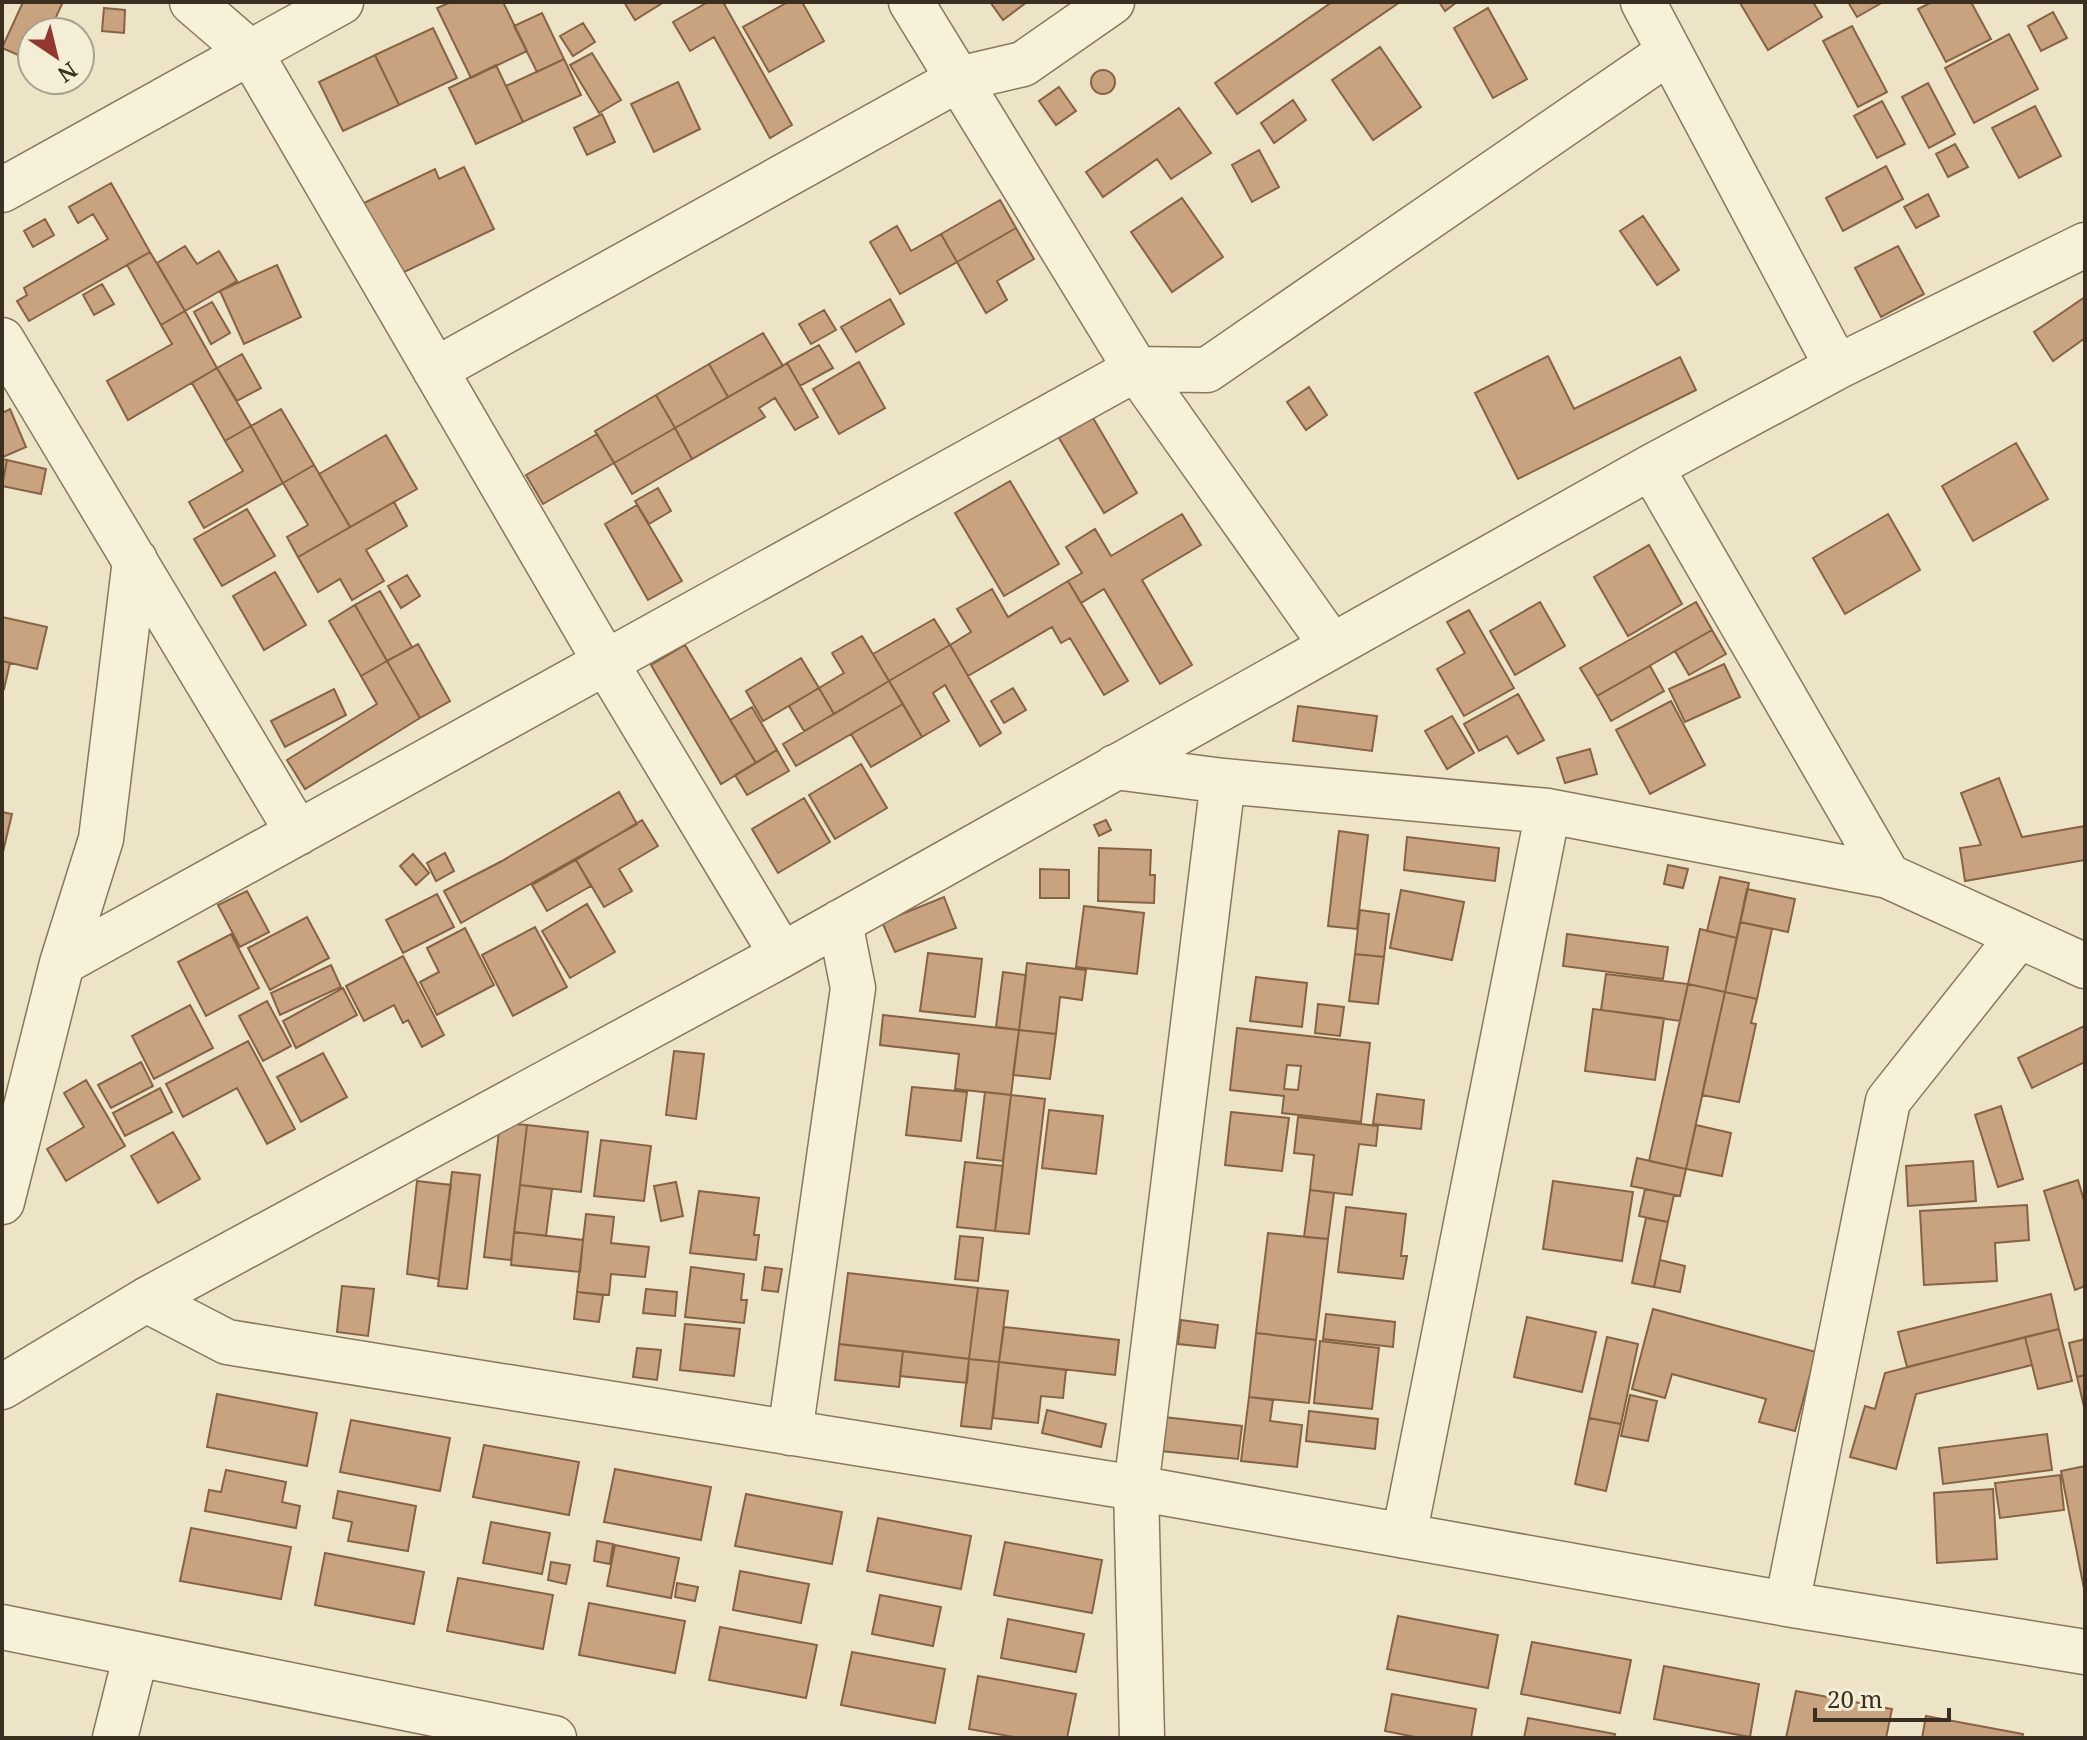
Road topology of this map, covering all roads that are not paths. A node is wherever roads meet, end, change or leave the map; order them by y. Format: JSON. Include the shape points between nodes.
{"nodes":[{"id":1,"x":192,"y":2,"type":"edge"},
{"id":2,"x":341,"y":2,"type":"edge"},
{"id":3,"x":911,"y":2,"type":"edge"},
{"id":4,"x":1112,"y":2,"type":"edge"},
{"id":5,"x":1643,"y":2,"type":"edge"},
{"id":6,"x":250,"y":52,"type":"junction"},
{"id":7,"x":1669,"y":52,"type":"junction"},
{"id":8,"x":959,"y":79,"type":"junction"},
{"id":9,"x":2,"y":190,"type":"edge"},
{"id":10,"x":2085,"y":245,"type":"edge"},
{"id":11,"x":2,"y":340,"type":"edge"},
{"id":12,"x":1837,"y":367,"type":"junction"},
{"id":13,"x":1136,"y":369,"type":"junction"},
{"id":14,"x":435,"y":370,"type":"junction"},
{"id":15,"x":1651,"y":467,"type":"junction"},
{"id":16,"x":135,"y":560,"type":"junction"},
{"id":17,"x":1332,"y":646,"type":"junction"},
{"id":18,"x":606,"y":663,"type":"junction"},
{"id":19,"x":1115,"y":767,"type":"junction"},
{"id":20,"x":1223,"y":781,"type":"junction"},
{"id":21,"x":1548,"y":811,"type":"junction"},
{"id":22,"x":298,"y":833,"type":"junction"},
{"id":23,"x":1888,"y":876,"type":"junction"},
{"id":24,"x":840,"y":922,"type":"junction"},
{"id":25,"x":2019,"y":936,"type":"junction"},
{"id":26,"x":782,"y":955,"type":"junction"},
{"id":27,"x":62,"y":963,"type":"junction"},
{"id":28,"x":2085,"y":966,"type":"edge"},
{"id":29,"x":2,"y":1202,"type":"edge"},
{"id":30,"x":146,"y":1300,"type":"junction"},
{"id":31,"x":2,"y":1387,"type":"edge"},
{"id":32,"x":790,"y":1433,"type":"junction"},
{"id":33,"x":1136,"y":1488,"type":"junction"},
{"id":34,"x":1404,"y":1536,"type":"junction"},
{"id":35,"x":1787,"y":1604,"type":"junction"},
{"id":36,"x":2,"y":1627,"type":"edge"},
{"id":37,"x":2085,"y":1652,"type":"edge"},
{"id":38,"x":136,"y":1654,"type":"junction"},
{"id":39,"x":115,"y":1738,"type":"edge"},
{"id":40,"x":554,"y":1738,"type":"edge"},
{"id":41,"x":1142,"y":1738,"type":"edge"}],
"edges":[{"from":1,"to":6,"type":"street"},
{"from":2,"to":6,"type":"street"},
{"from":3,"to":8,"type":"street"},
{"from":4,"to":8,"type":"street","via":[[1023,64]]},
{"from":5,"to":7,"type":"street"},
{"from":6,"to":9,"type":"street"},
{"from":6,"to":14,"type":"street"},
{"from":7,"to":12,"type":"street"},
{"from":7,"to":13,"type":"street","via":[[1207,370]]},
{"from":8,"to":13,"type":"street"},
{"from":8,"to":14,"type":"street"},
{"from":10,"to":12,"type":"street"},
{"from":11,"to":16,"type":"street"},
{"from":12,"to":15,"type":"street"},
{"from":13,"to":17,"type":"street"},
{"from":13,"to":18,"type":"street"},
{"from":14,"to":18,"type":"street"},
{"from":15,"to":17,"type":"street"},
{"from":15,"to":23,"type":"street"},
{"from":16,"to":22,"type":"street"},
{"from":16,"to":27,"type":"street","via":[[101,839]]},
{"from":17,"to":19,"type":"street"},
{"from":18,"to":22,"type":"street"},
{"from":18,"to":26,"type":"street"},
{"from":19,"to":20,"type":"street"},
{"from":19,"to":24,"type":"street"},
{"from":20,"to":21,"type":"street"},
{"from":20,"to":33,"type":"street"},
{"from":21,"to":23,"type":"street"},
{"from":21,"to":34,"type":"street"},
{"from":22,"to":27,"type":"street"},
{"from":23,"to":25,"type":"street"},
{"from":24,"to":26,"type":"street"},
{"from":24,"to":32,"type":"street","via":[[853,988]]},
{"from":25,"to":28,"type":"street"},
{"from":25,"to":35,"type":"street","via":[[1888,1101]]},
{"from":26,"to":30,"type":"street"},
{"from":27,"to":29,"type":"street"},
{"from":30,"to":31,"type":"street"},
{"from":30,"to":32,"type":"street","via":[[227,1342]]},
{"from":32,"to":33,"type":"street"},
{"from":33,"to":34,"type":"street"},
{"from":33,"to":41,"type":"street"},
{"from":34,"to":35,"type":"street"},
{"from":35,"to":37,"type":"street"},
{"from":36,"to":38,"type":"street"},
{"from":38,"to":39,"type":"street"},
{"from":38,"to":40,"type":"street"}]}
